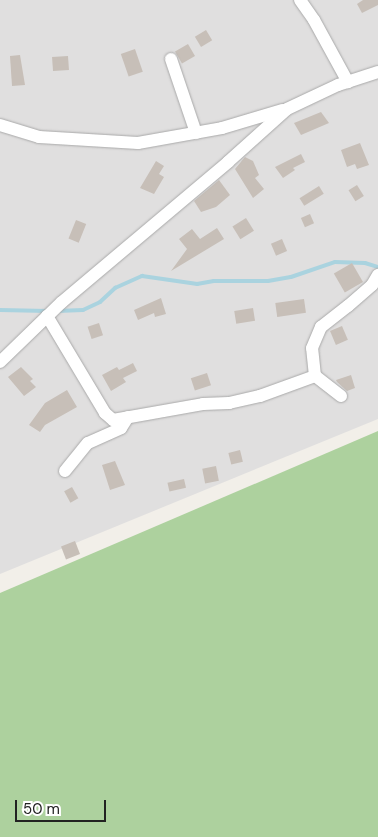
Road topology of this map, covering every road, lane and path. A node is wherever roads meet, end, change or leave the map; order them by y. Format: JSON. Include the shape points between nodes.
{"nodes":[{"id":1,"x":300,"y":0,"type":"edge"},
{"id":2,"x":171,"y":58,"type":"dead end"},
{"id":3,"x":378,"y":72,"type":"edge"},
{"id":4,"x":348,"y":82,"type":"junction"},
{"id":5,"x":287,"y":109,"type":"junction"},
{"id":6,"x":0,"y":125,"type":"edge"},
{"id":7,"x":196,"y":133,"type":"junction"},
{"id":8,"x":378,"y":275,"type":"edge"},
{"id":9,"x":47,"y":316,"type":"junction"},
{"id":10,"x":0,"y":362,"type":"edge"},
{"id":11,"x":315,"y":376,"type":"junction"},
{"id":12,"x":341,"y":396,"type":"dead end"},
{"id":13,"x":128,"y":417,"type":"junction"},
{"id":14,"x":65,"y":471,"type":"dead end"}],
"edges":[{"from":1,"to":4,"type":"street"},
{"from":2,"to":7,"type":"street"},
{"from":3,"to":4,"type":"street"},
{"from":4,"to":5,"type":"street"},
{"from":5,"to":7,"type":"street"},
{"from":5,"to":9,"type":"street"},
{"from":6,"to":7,"type":"street","via":[[39,137],[138,143]]},
{"from":8,"to":11,"type":"street","via":[[372,285],[321,327],[312,348]]},
{"from":9,"to":10,"type":"street"},
{"from":9,"to":13,"type":"street","via":[[105,413],[113,420]]},
{"from":11,"to":12,"type":"street"},
{"from":11,"to":13,"type":"street","via":[[260,396],[229,403],[203,404]]},
{"from":13,"to":14,"type":"street","via":[[121,428],[88,443]]}]}
